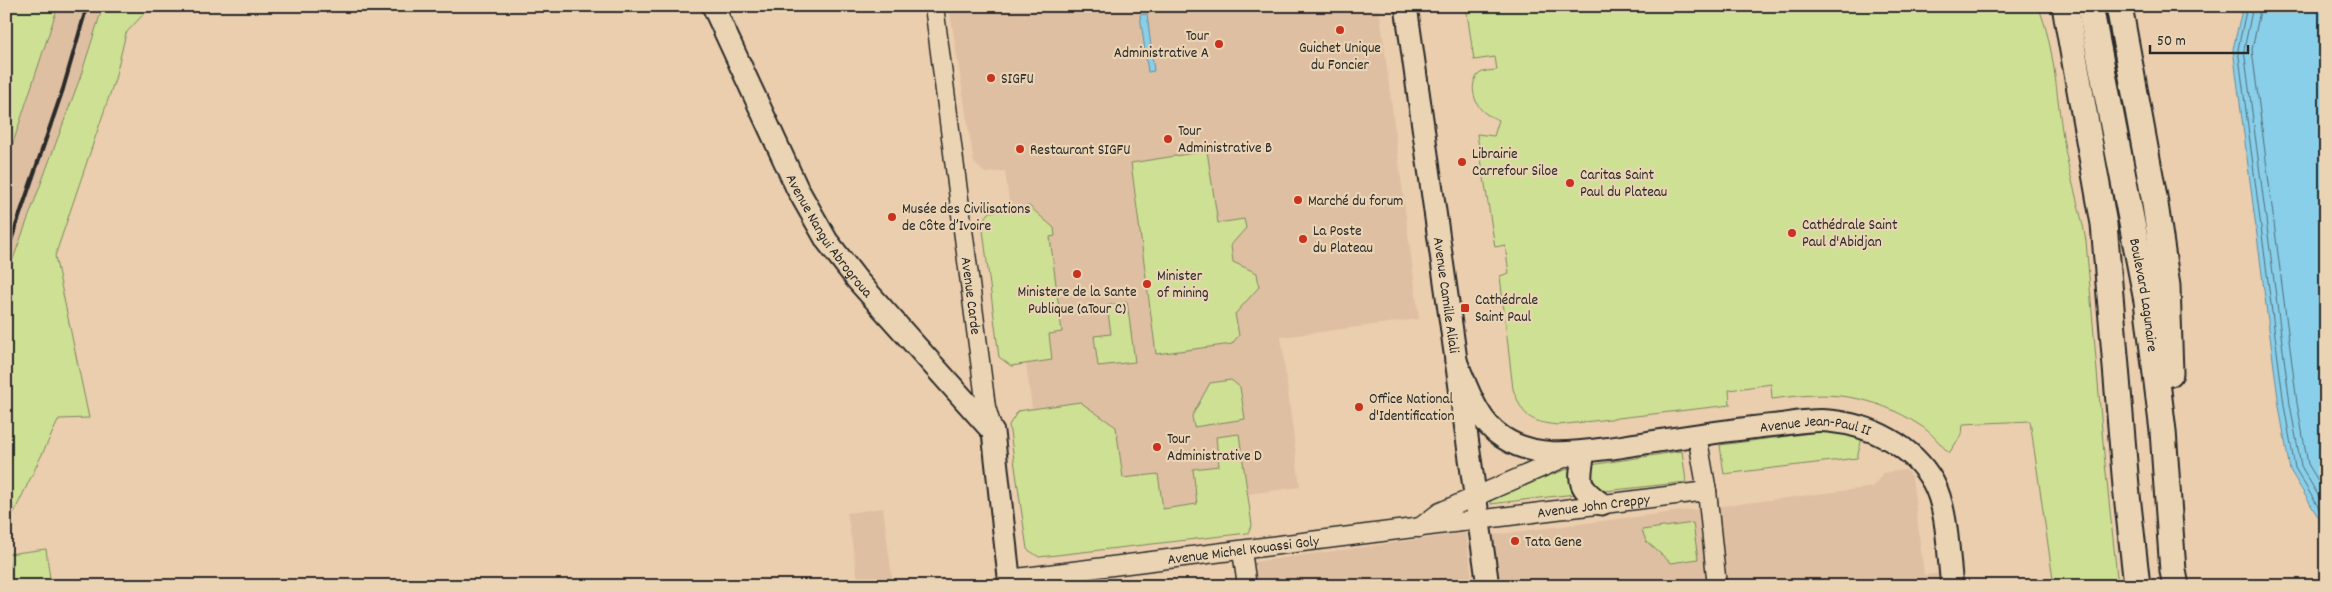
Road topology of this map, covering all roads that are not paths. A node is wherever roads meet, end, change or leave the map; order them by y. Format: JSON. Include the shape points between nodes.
{"nodes":[{"id":1,"x":713,"y":6,"type":"edge"},
{"id":2,"x":934,"y":6,"type":"edge"},
{"id":3,"x":1406,"y":6,"type":"edge"},
{"id":4,"x":2059,"y":6,"type":"edge"},
{"id":5,"x":2064,"y":6,"type":"edge"},
{"id":6,"x":2090,"y":6,"type":"edge"},
{"id":7,"x":2119,"y":6,"type":"edge"},
{"id":8,"x":2070,"y":43,"type":"junction"},
{"id":9,"x":1456,"y":361,"type":"junction"},
{"id":10,"x":2163,"y":430,"type":"junction"},
{"id":11,"x":993,"y":432,"type":"junction"},
{"id":12,"x":1697,"y":435,"type":"junction"},
{"id":13,"x":1578,"y":453,"type":"junction"},
{"id":14,"x":1707,"y":491,"type":"junction"},
{"id":15,"x":1476,"y":497,"type":"junction"},
{"id":16,"x":1602,"y":504,"type":"junction"},
{"id":17,"x":1479,"y":521,"type":"junction"},
{"id":18,"x":1417,"y":529,"type":"junction"},
{"id":19,"x":1242,"y":551,"type":"junction"},
{"id":20,"x":1009,"y":583,"type":"edge"},
{"id":21,"x":1247,"y":586,"type":"edge"},
{"id":22,"x":1488,"y":586,"type":"edge"},
{"id":23,"x":1717,"y":586,"type":"edge"},
{"id":24,"x":1952,"y":586,"type":"edge"},
{"id":25,"x":2137,"y":586,"type":"edge"},
{"id":26,"x":2176,"y":586,"type":"edge"}],
"edges":[{"from":1,"to":11,"type":"main road","name":"Avenue Nangui Abrogroua","via":[[797,188],[826,241]]},
{"from":2,"to":11,"type":"street","name":"Avenue Carde","via":[[986,407]]},
{"from":3,"to":9,"type":"main road","name":"Avenue Camille Aliali"},
{"from":4,"to":8,"type":"highway"},
{"from":5,"to":8,"type":"highway","name":"Boulevard Lagunaire"},
{"from":6,"to":10,"type":"highway","name":"Boulevard Lagunaire","via":[[2147,301]]},
{"from":7,"to":10,"type":"highway","via":[[2167,286],[2171,367]]},
{"from":8,"to":25,"type":"highway","name":"Boulevard Lagunaire","via":[[2104,224]]},
{"from":9,"to":13,"type":"main road","name":"Avenue Jean-Paul II","via":[[1476,408],[1501,437],[1534,452]]},
{"from":9,"to":15,"type":"main road","name":"Avenue Camille Aliali"},
{"from":10,"to":26,"type":"highway","name":"Boulevard Lagunaire"},
{"from":11,"to":20,"type":"main road","name":"Avenue Carde"},
{"from":12,"to":13,"type":"main road","name":"Avenue Jean-Paul II"},
{"from":12,"to":14,"type":"street"},
{"from":12,"to":24,"type":"main road","name":"Avenue Jean-Paul II","via":[[1830,421],[1890,439],[1909,453],[1934,484],[1941,506]]},
{"from":13,"to":15,"type":"street","name":"Avenue Jean-Paul II"},
{"from":13,"to":16,"type":"main road","via":[[1581,484]]},
{"from":14,"to":16,"type":"street","name":"Avenue John Creppy"},
{"from":14,"to":23,"type":"street"},
{"from":15,"to":17,"type":"main road","name":"Avenue Camille Aliali"},
{"from":15,"to":18,"type":"street","name":"Avenue Jean-Paul II","via":[[1440,512]]},
{"from":16,"to":17,"type":"street","name":"Avenue John Creppy"},
{"from":17,"to":18,"type":"street","name":"Avenue Michel Kouassi Goly"},
{"from":17,"to":22,"type":"main road","name":"Avenue Camille Aliali"},
{"from":18,"to":19,"type":"street","name":"Avenue Michel Kouassi Goly"},
{"from":19,"to":20,"type":"street","name":"Avenue Michel Kouassi Goly"},
{"from":19,"to":21,"type":"street"}]}
